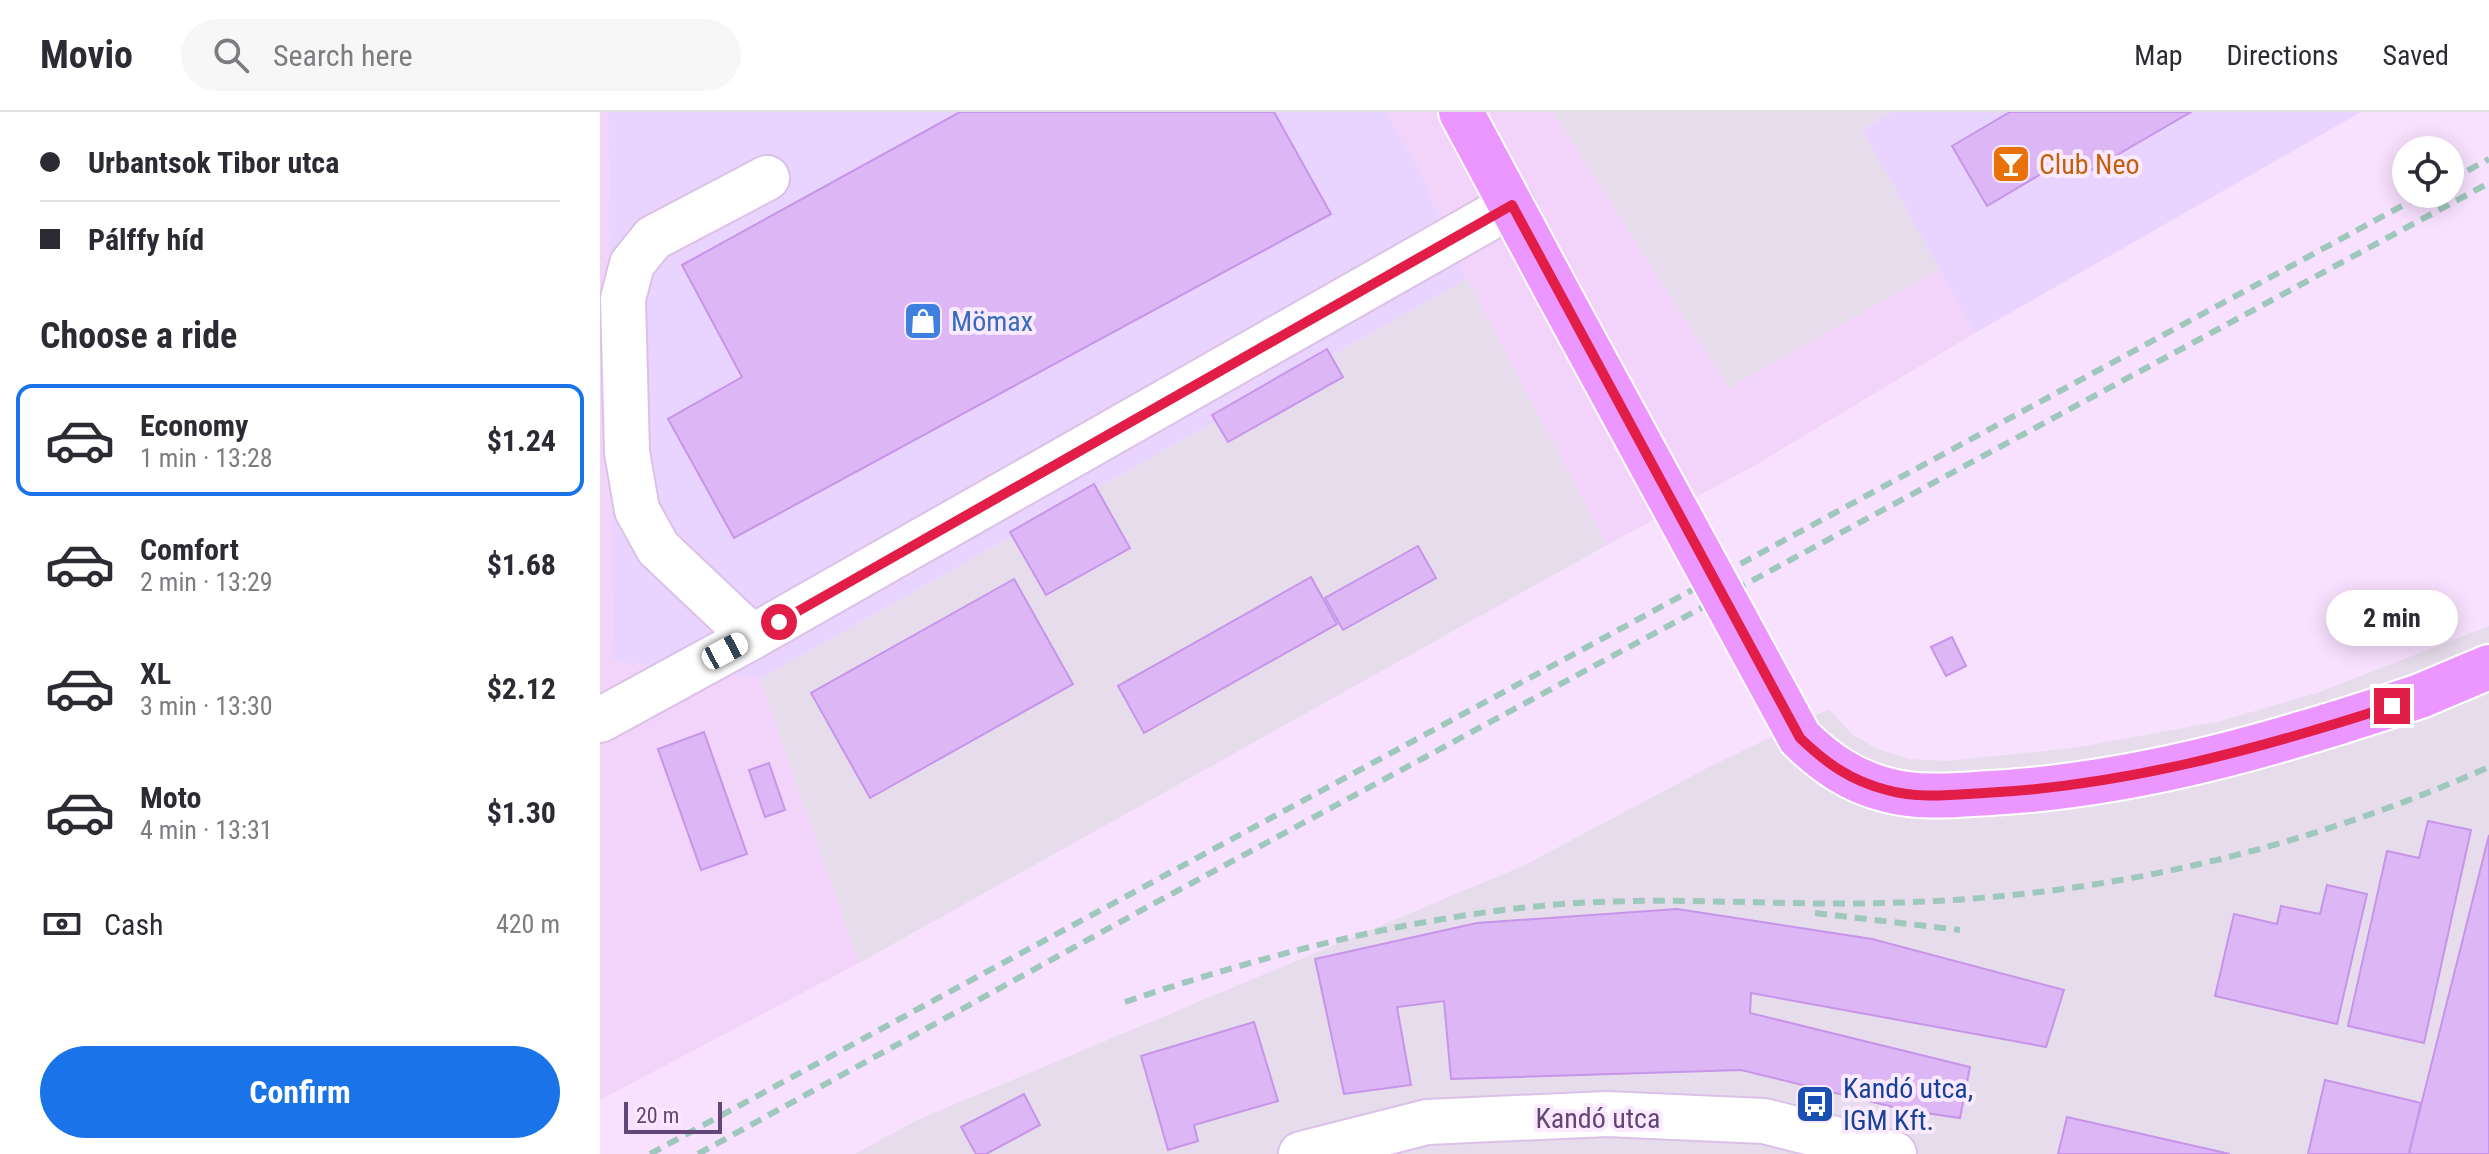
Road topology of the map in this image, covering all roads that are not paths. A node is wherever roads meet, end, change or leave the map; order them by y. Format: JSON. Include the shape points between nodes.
{"nodes":[{"id":1,"x":1461,"y":112,"type":"edge"},
{"id":2,"x":767,"y":178,"type":"dead end"},
{"id":3,"x":1512,"y":205,"type":"junction"},
{"id":4,"x":752,"y":637,"type":"junction"},
{"id":5,"x":2489,"y":667,"type":"edge"},
{"id":6,"x":606,"y":709,"type":"edge"},
{"id":7,"x":1301,"y":1154,"type":"edge"},
{"id":8,"x":1894,"y":1154,"type":"edge"}],
"edges":[{"from":1,"to":3,"type":"main road"},
{"from":2,"to":4,"type":"street","via":[[653,238],[632,264],[623,299],[627,452],[637,510],[658,548]]},
{"from":3,"to":4,"type":"street"},
{"from":3,"to":5,"type":"main road","bridge":true,"via":[[1800,738],[1853,779],[1889,791],[1931,796],[2025,791],[2134,776],[2283,742]]},
{"from":4,"to":6,"type":"street"},
{"from":7,"to":8,"type":"street","name":"Kandó utca","via":[[1427,1122],[1607,1114],[1764,1121]]}]}
